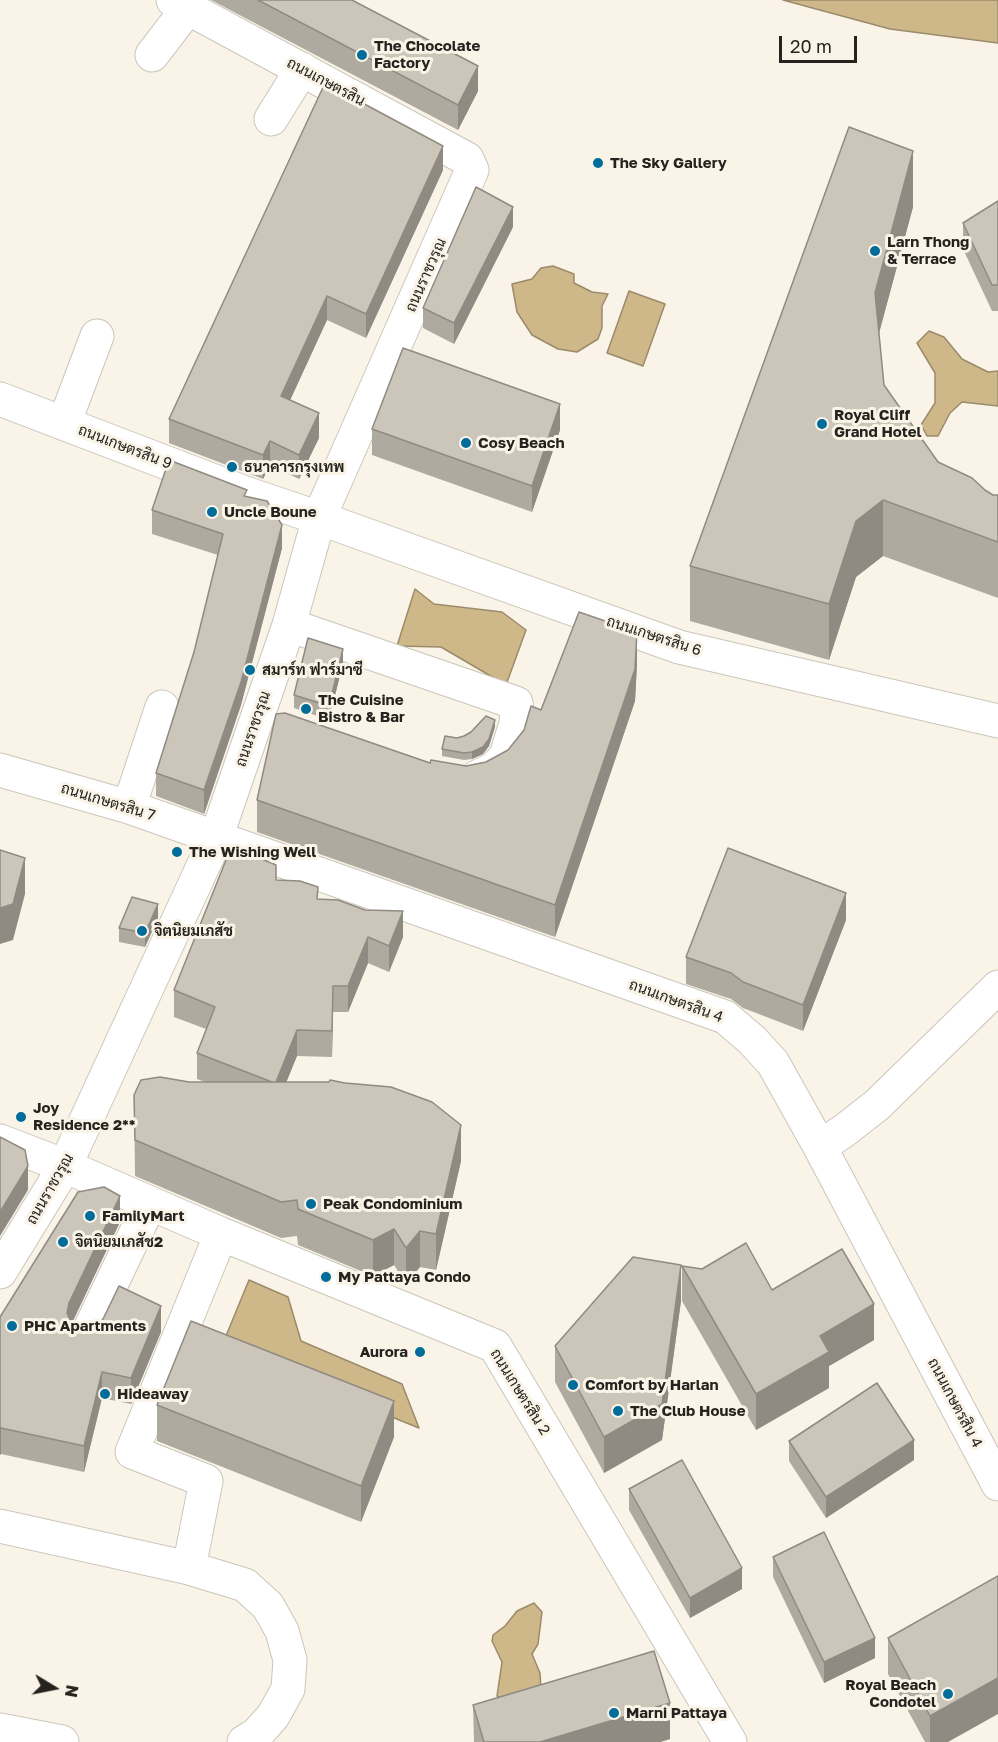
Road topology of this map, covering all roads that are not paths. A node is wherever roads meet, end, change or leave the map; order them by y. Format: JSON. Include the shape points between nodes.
{"nodes":[{"id":1,"x":181,"y":4,"type":"edge"},
{"id":2,"x":153,"y":55,"type":"dead end"},
{"id":3,"x":302,"y":69,"type":"junction"},
{"id":4,"x":271,"y":119,"type":"dead end"},
{"id":5,"x":472,"y":170,"type":"joint"},
{"id":6,"x":97,"y":336,"type":"dead end"},
{"id":7,"x":0,"y":399,"type":"edge"},
{"id":8,"x":65,"y":424,"type":"junction"},
{"id":9,"x":319,"y":518,"type":"junction"},
{"id":10,"x":289,"y":625,"type":"junction"},
{"id":11,"x":162,"y":707,"type":"dead end"},
{"id":12,"x":257,"y":716,"type":"junction"},
{"id":13,"x":998,"y":721,"type":"edge"},
{"id":14,"x":291,"y":727,"type":"edge"},
{"id":15,"x":0,"y":770,"type":"edge"},
{"id":16,"x":446,"y":776,"type":"edge"},
{"id":17,"x":129,"y":807,"type":"junction"},
{"id":18,"x":216,"y":838,"type":"junction"},
{"id":19,"x":998,"y":987,"type":"edge"},
{"id":20,"x":0,"y":1141,"type":"edge"},
{"id":21,"x":820,"y":1147,"type":"junction"},
{"id":22,"x":65,"y":1166,"type":"junction"},
{"id":23,"x":150,"y":1203,"type":"junction"},
{"id":24,"x":221,"y":1234,"type":"junction"},
{"id":25,"x":0,"y":1272,"type":"edge"},
{"id":26,"x":86,"y":1337,"type":"edge"},
{"id":27,"x":998,"y":1484,"type":"edge"},
{"id":28,"x":0,"y":1526,"type":"edge"},
{"id":29,"x":189,"y":1568,"type":"junction"},
{"id":30,"x":0,"y":1730,"type":"edge"},
{"id":31,"x":719,"y":1740,"type":"edge"},
{"id":32,"x":62,"y":1742,"type":"edge"},
{"id":33,"x":244,"y":1742,"type":"edge"}],
"edges":[{"from":1,"to":2,"type":"street"},
{"from":1,"to":3,"type":"street","name":"ถนนเกษตรสิน"},
{"from":3,"to":4,"type":"street"},
{"from":3,"to":5,"type":"street","name":"ถนนเกษตรสิน","via":[[467,159]]},
{"from":5,"to":9,"type":"street","name":"ถนนราชวรุณ"},
{"from":6,"to":8,"type":"street"},
{"from":7,"to":8,"type":"street","name":"ถนนเกษตรสิน 9"},
{"from":8,"to":9,"type":"street","name":"ถนนเกษตรสิน 9"},
{"from":9,"to":10,"type":"street","name":"ถนนราชวรุณ"},
{"from":9,"to":13,"type":"street","name":"ถนนเกษตรสิน 6","via":[[679,647]]},
{"from":10,"to":12,"type":"street","name":"ถนนราชวรุณ"},
{"from":10,"to":16,"type":"street","via":[[516,704],[516,723],[506,756],[494,769],[478,777]]},
{"from":11,"to":17,"type":"street"},
{"from":12,"to":14,"type":"street"},
{"from":12,"to":18,"type":"street","name":"ถนนราชวรุณ"},
{"from":15,"to":17,"type":"street","name":"ถนนเกษตรสิน 7"},
{"from":17,"to":18,"type":"street","name":"ถนนเกษตรสิน 7"},
{"from":18,"to":21,"type":"street","name":"ถนนเกษตรสิน 4","via":[[725,1017],[773,1063]]},
{"from":18,"to":22,"type":"street","name":"ถนนราชวรุณ"},
{"from":19,"to":21,"type":"street","via":[[877,1105]]},
{"from":20,"to":22,"type":"street","name":"ถนนเกษตรสิน 2"},
{"from":21,"to":27,"type":"street","name":"ถนนเกษตรสิน 4"},
{"from":22,"to":23,"type":"street","name":"ถนนเกษตรสิน 2"},
{"from":22,"to":25,"type":"street","name":"ถนนราชวรุณ"},
{"from":23,"to":24,"type":"street","name":"ถนนเกษตรสิน 2"},
{"from":23,"to":26,"type":"street"},
{"from":24,"to":29,"type":"street","via":[[132,1452],[206,1481]]},
{"from":24,"to":31,"type":"street","name":"ถนนเกษตรสิน 2","via":[[495,1346]]},
{"from":28,"to":29,"type":"street"},
{"from":29,"to":33,"type":"street","via":[[245,1585],[268,1606],[282,1631],[290,1660],[288,1689],[273,1716]]},
{"from":30,"to":32,"type":"street"}]}
